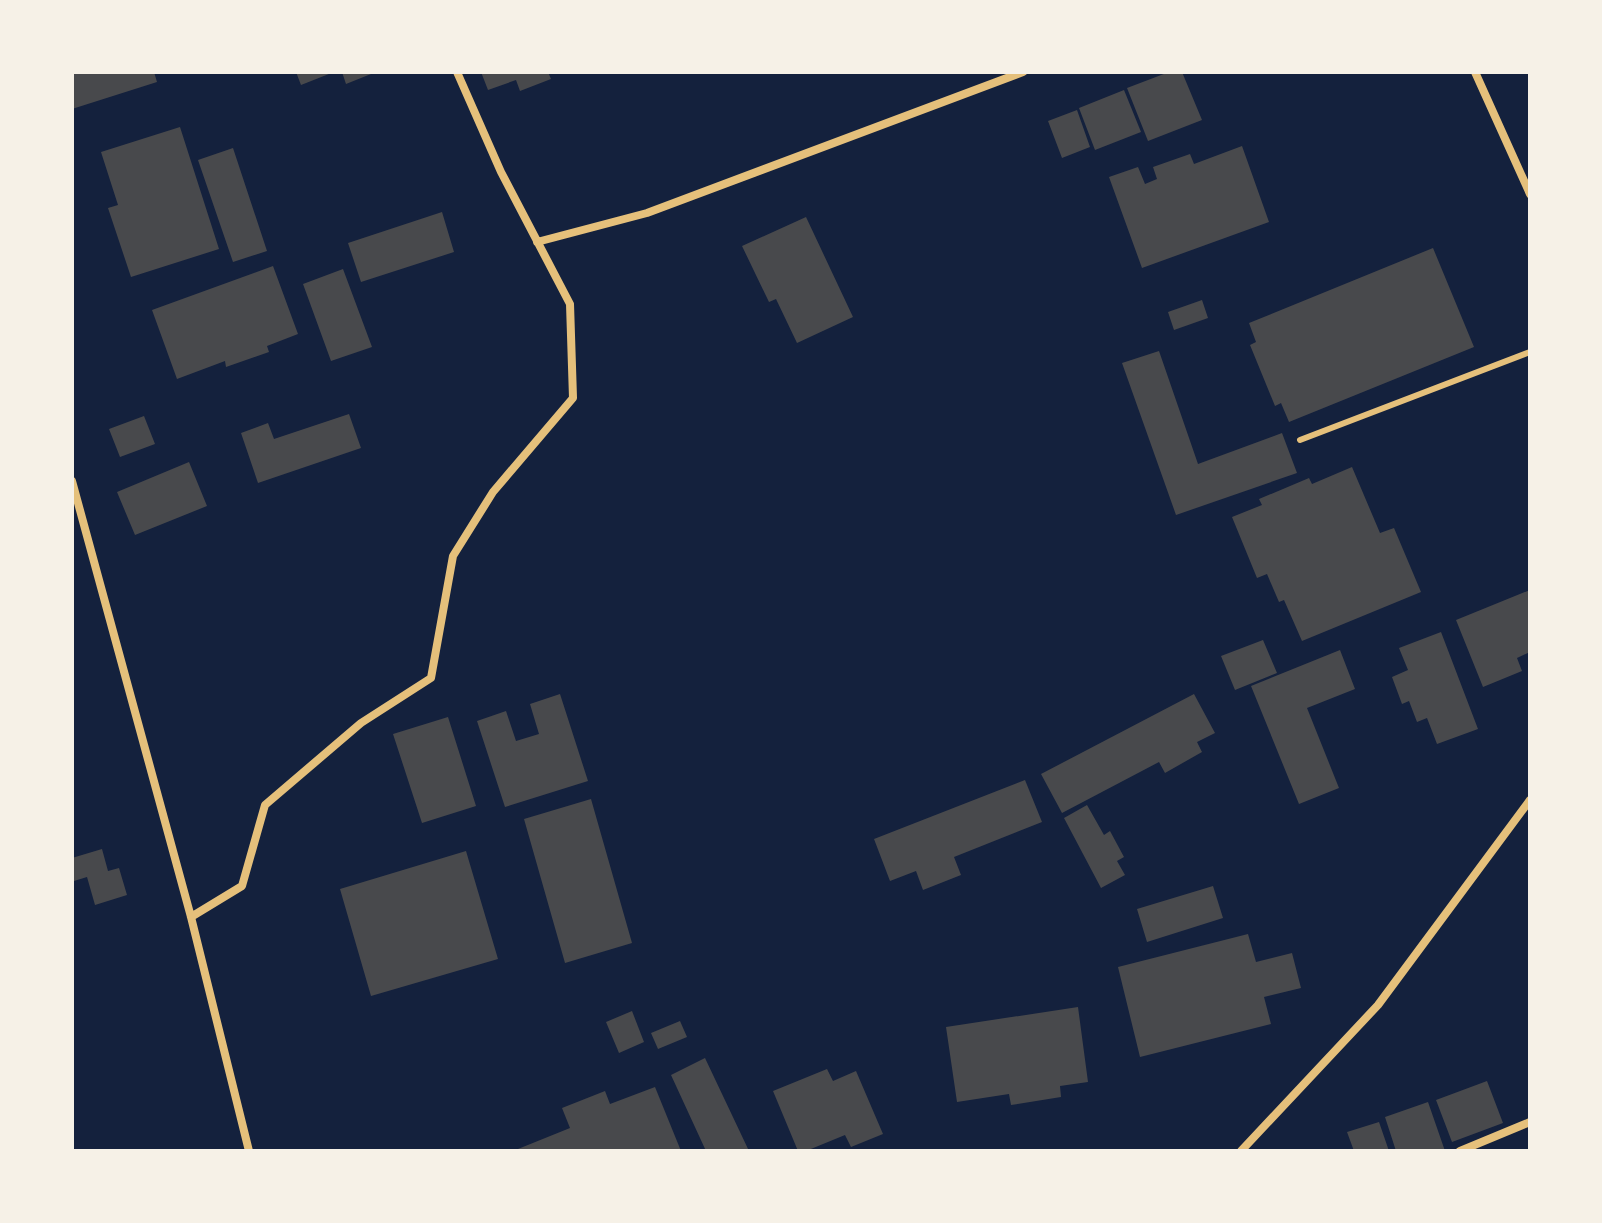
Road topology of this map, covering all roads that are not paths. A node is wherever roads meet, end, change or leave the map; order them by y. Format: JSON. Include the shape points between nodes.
{"nodes":[{"id":1,"x":457,"y":72,"type":"edge"},
{"id":2,"x":1023,"y":72,"type":"edge"},
{"id":3,"x":1475,"y":72,"type":"edge"},
{"id":4,"x":1530,"y":194,"type":"edge"},
{"id":5,"x":537,"y":242,"type":"junction"},
{"id":6,"x":1530,"y":352,"type":"edge"},
{"id":7,"x":1300,"y":440,"type":"dead end"},
{"id":8,"x":72,"y":481,"type":"edge"},
{"id":9,"x":1530,"y":800,"type":"edge"},
{"id":10,"x":191,"y":917,"type":"junction"},
{"id":11,"x":1530,"y":1122,"type":"edge"},
{"id":12,"x":249,"y":1151,"type":"edge"},
{"id":13,"x":1241,"y":1151,"type":"edge"},
{"id":14,"x":1460,"y":1151,"type":"edge"}],
"edges":[{"from":1,"to":5,"type":"street"},
{"from":2,"to":5,"type":"street","via":[[647,213]]},
{"from":3,"to":4,"type":"street"},
{"from":5,"to":10,"type":"street","via":[[570,304],[573,398],[493,492],[453,556],[431,678],[361,723],[265,805],[242,886]]},
{"from":6,"to":7,"type":"lane"},
{"from":8,"to":10,"type":"street"},
{"from":9,"to":13,"type":"street","via":[[1378,1005]]},
{"from":10,"to":12,"type":"street"},
{"from":11,"to":14,"type":"street"}]}
